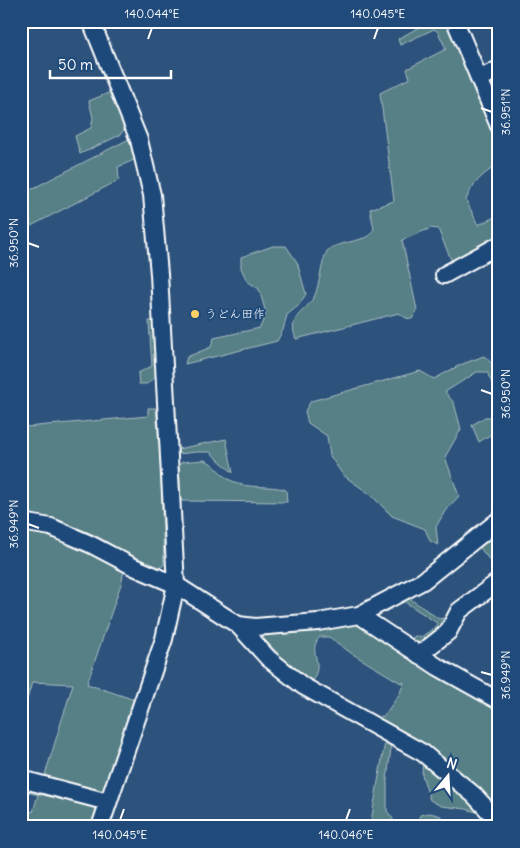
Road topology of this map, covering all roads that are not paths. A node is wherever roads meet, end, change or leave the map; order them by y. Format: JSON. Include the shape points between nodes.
{"nodes":[{"id":1,"x":91,"y":21,"type":"edge"},
{"id":2,"x":455,"y":21,"type":"edge"},
{"id":3,"x":499,"y":69,"type":"edge"},
{"id":4,"x":480,"y":80,"type":"junction"},
{"id":5,"x":499,"y":126,"type":"edge"},
{"id":6,"x":499,"y":245,"type":"edge"},
{"id":7,"x":444,"y":275,"type":"dead end"},
{"id":8,"x":499,"y":520,"type":"edge"},
{"id":9,"x":21,"y":522,"type":"edge"},
{"id":10,"x":499,"y":581,"type":"edge"},
{"id":11,"x":176,"y":585,"type":"junction"},
{"id":12,"x":358,"y":615,"type":"junction"},
{"id":13,"x":238,"y":625,"type":"junction"},
{"id":14,"x":419,"y":655,"type":"junction"},
{"id":15,"x":499,"y":701,"type":"edge"},
{"id":16,"x":21,"y":779,"type":"edge"},
{"id":17,"x":108,"y":802,"type":"junction"},
{"id":18,"x":499,"y":822,"type":"edge"},
{"id":19,"x":100,"y":827,"type":"edge"}],
"edges":[{"from":1,"to":11,"type":"street","via":[[139,140],[152,195],[160,283]]},
{"from":2,"to":4,"type":"street"},
{"from":3,"to":4,"type":"street"},
{"from":4,"to":5,"type":"street"},
{"from":6,"to":7,"type":"street"},
{"from":8,"to":12,"type":"street","via":[[423,582]]},
{"from":9,"to":11,"type":"street","via":[[51,527]]},
{"from":10,"to":14,"type":"street","via":[[459,611],[448,632]]},
{"from":11,"to":13,"type":"street"},
{"from":11,"to":17,"type":"street","via":[[164,639]]},
{"from":12,"to":13,"type":"street","via":[[318,622],[255,627]]},
{"from":12,"to":14,"type":"street"},
{"from":13,"to":18,"type":"street","via":[[268,658],[302,686],[423,753],[474,795]]},
{"from":14,"to":15,"type":"street"},
{"from":16,"to":17,"type":"street"},
{"from":17,"to":19,"type":"street"}]}
